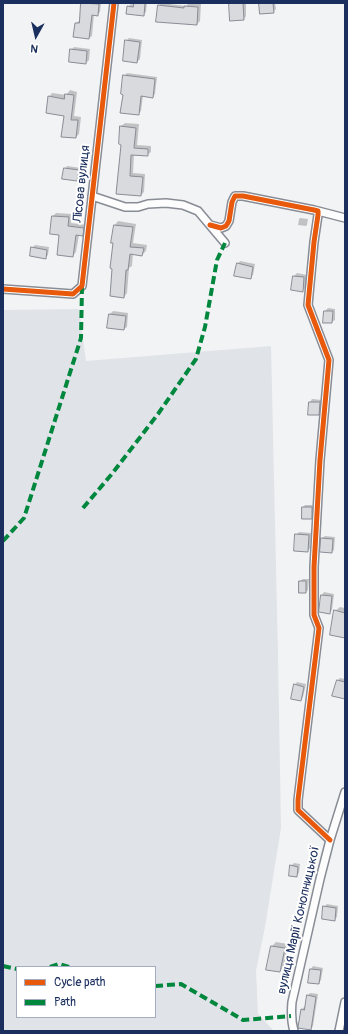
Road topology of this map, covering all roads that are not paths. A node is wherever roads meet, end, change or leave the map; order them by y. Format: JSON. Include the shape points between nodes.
{"nodes":[{"id":1,"x":114,"y":3,"type":"edge"},
{"id":2,"x":92,"y":196,"type":"junction"},
{"id":3,"x":318,"y":211,"type":"junction"},
{"id":4,"x":345,"y":218,"type":"edge"},
{"id":5,"x":210,"y":225,"type":"junction"},
{"id":6,"x":226,"y":243,"type":"dead end"},
{"id":7,"x":3,"y":289,"type":"edge"},
{"id":8,"x":345,"y":792,"type":"edge"},
{"id":9,"x":330,"y":840,"type":"junction"},
{"id":10,"x":345,"y":1002,"type":"edge"},
{"id":11,"x":294,"y":1031,"type":"edge"},
{"id":12,"x":339,"y":1031,"type":"edge"}],
"edges":[{"from":1,"to":2,"type":"street","name":"Лісова вулиця"},
{"from":2,"to":5,"type":"street","via":[[125,207],[166,203],[183,205],[198,211]]},
{"from":2,"to":7,"type":"street","name":"Лісова вулиця","via":[[82,286],[73,294]]},
{"from":3,"to":4,"type":"street"},
{"from":3,"to":5,"type":"street","via":[[235,196],[226,226],[221,228]]},
{"from":3,"to":9,"type":"street","via":[[308,305],[329,360],[314,567],[314,615],[319,628],[298,810]]},
{"from":5,"to":6,"type":"street"},
{"from":8,"to":9,"type":"street","name":"вулиця Марії Конопницької"},
{"from":9,"to":11,"type":"street","name":"вулиця Марії Конопницької","via":[[292,1002]]},
{"from":10,"to":12,"type":"street"}]}
